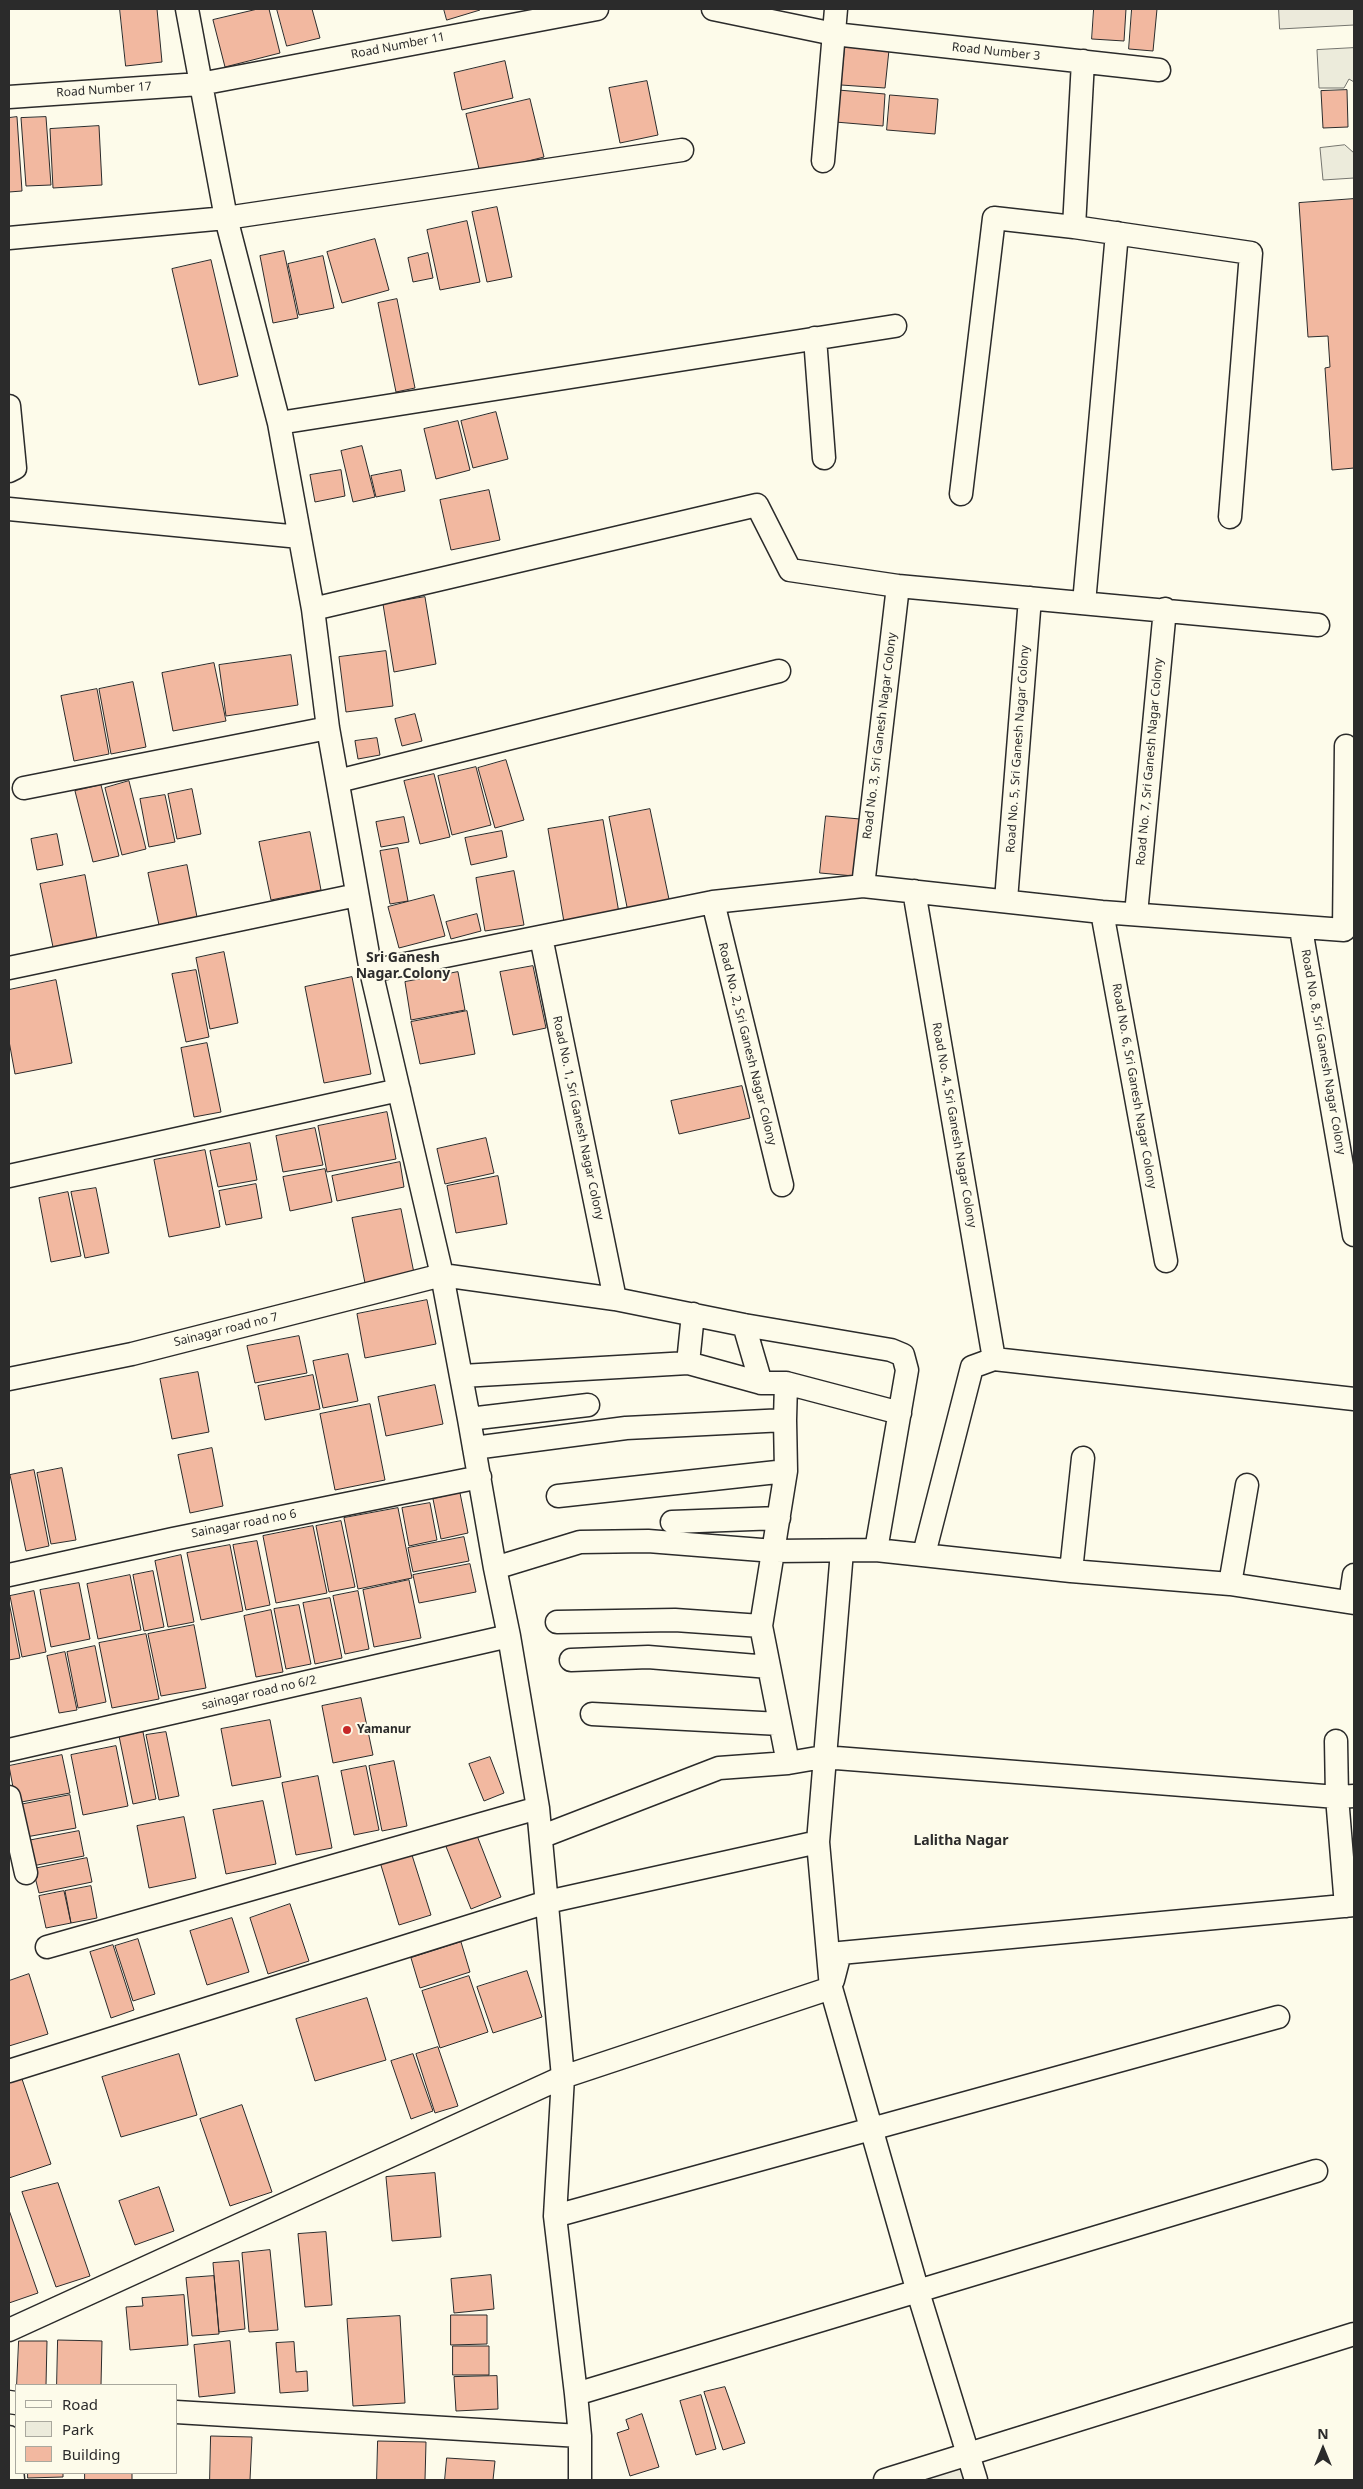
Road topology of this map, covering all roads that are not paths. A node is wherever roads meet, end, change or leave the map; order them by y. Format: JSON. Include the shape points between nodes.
{"nodes":[{"id":1,"x":187,"y":9,"type":"edge"},
{"id":2,"x":597,"y":9,"type":"edge"},
{"id":3,"x":713,"y":9,"type":"edge"},
{"id":4,"x":836,"y":9,"type":"edge"},
{"id":5,"x":834,"y":34,"type":"junction"},
{"id":6,"x":1083,"y":61,"type":"junction"},
{"id":7,"x":1159,"y":70,"type":"dead end"},
{"id":8,"x":200,"y":84,"type":"junction"},
{"id":9,"x":9,"y":97,"type":"edge"},
{"id":10,"x":682,"y":150,"type":"dead end"},
{"id":11,"x":823,"y":161,"type":"dead end"},
{"id":12,"x":226,"y":218,"type":"junction"},
{"id":13,"x":1074,"y":227,"type":"junction"},
{"id":14,"x":1117,"y":234,"type":"junction"},
{"id":15,"x":9,"y":238,"type":"edge"},
{"id":16,"x":895,"y":326,"type":"dead end"},
{"id":17,"x":815,"y":338,"type":"junction"},
{"id":18,"x":9,"y":406,"type":"edge"},
{"id":19,"x":280,"y":423,"type":"junction"},
{"id":20,"x":824,"y":458,"type":"dead end"},
{"id":21,"x":9,"y":471,"type":"edge"},
{"id":22,"x":961,"y":494,"type":"dead end"},
{"id":23,"x":9,"y":509,"type":"edge"},
{"id":24,"x":1230,"y":517,"type":"dead end"},
{"id":25,"x":300,"y":538,"type":"junction"},
{"id":26,"x":898,"y":586,"type":"junction"},
{"id":27,"x":1030,"y":598,"type":"junction"},
{"id":28,"x":1084,"y":603,"type":"junction"},
{"id":29,"x":313,"y":609,"type":"junction"},
{"id":30,"x":1165,"y":609,"type":"junction"},
{"id":31,"x":1318,"y":624,"type":"dead end"},
{"id":32,"x":779,"y":671,"type":"dead end"},
{"id":33,"x":328,"y":728,"type":"junction"},
{"id":34,"x":1346,"y":746,"type":"dead end"},
{"id":35,"x":338,"y":781,"type":"junction"},
{"id":36,"x":24,"y":788,"type":"dead end"},
{"id":37,"x":863,"y":886,"type":"junction"},
{"id":38,"x":914,"y":891,"type":"junction"},
{"id":39,"x":357,"y":895,"type":"junction"},
{"id":40,"x":1006,"y":900,"type":"junction"},
{"id":41,"x":713,"y":902,"type":"junction"},
{"id":42,"x":1102,"y":912,"type":"junction"},
{"id":43,"x":1136,"y":914,"type":"junction"},
{"id":44,"x":1301,"y":929,"type":"junction"},
{"id":45,"x":1349,"y":931,"type":"edge"},
{"id":46,"x":541,"y":937,"type":"junction"},
{"id":47,"x":9,"y":968,"type":"edge"},
{"id":48,"x":371,"y":972,"type":"junction"},
{"id":49,"x":399,"y":1090,"type":"junction"},
{"id":50,"x":9,"y":1176,"type":"edge"},
{"id":51,"x":782,"y":1185,"type":"dead end"},
{"id":52,"x":1354,"y":1235,"type":"edge"},
{"id":53,"x":1166,"y":1261,"type":"dead end"},
{"id":54,"x":442,"y":1275,"type":"junction"},
{"id":55,"x":615,"y":1299,"type":"junction"},
{"id":56,"x":693,"y":1314,"type":"junction"},
{"id":57,"x":744,"y":1325,"type":"junction"},
{"id":58,"x":994,"y":1358,"type":"junction"},
{"id":59,"x":688,"y":1363,"type":"junction"},
{"id":60,"x":462,"y":1376,"type":"junction"},
{"id":61,"x":9,"y":1379,"type":"edge"},
{"id":62,"x":761,"y":1383,"type":"junction"},
{"id":63,"x":786,"y":1383,"type":"junction"},
{"id":64,"x":1354,"y":1398,"type":"edge"},
{"id":65,"x":588,"y":1405,"type":"dead end"},
{"id":66,"x":900,"y":1413,"type":"junction"},
{"id":67,"x":469,"y":1419,"type":"junction"},
{"id":68,"x":784,"y":1420,"type":"junction"},
{"id":69,"x":474,"y":1448,"type":"junction"},
{"id":70,"x":1083,"y":1458,"type":"dead end"},
{"id":71,"x":786,"y":1471,"type":"junction"},
{"id":72,"x":480,"y":1477,"type":"junction"},
{"id":73,"x":1247,"y":1485,"type":"dead end"},
{"id":74,"x":558,"y":1496,"type":"dead end"},
{"id":75,"x":779,"y":1518,"type":"junction"},
{"id":76,"x":672,"y":1522,"type":"dead end"},
{"id":77,"x":876,"y":1550,"type":"junction"},
{"id":78,"x":774,"y":1551,"type":"junction"},
{"id":79,"x":842,"y":1551,"type":"junction"},
{"id":80,"x":924,"y":1554,"type":"junction"},
{"id":81,"x":494,"y":1568,"type":"junction"},
{"id":82,"x":1071,"y":1571,"type":"junction"},
{"id":83,"x":9,"y":1575,"type":"edge"},
{"id":84,"x":1354,"y":1575,"type":"edge"},
{"id":85,"x":1230,"y":1584,"type":"junction"},
{"id":86,"x":1352,"y":1602,"type":"edge"},
{"id":87,"x":557,"y":1622,"type":"dead end"},
{"id":88,"x":761,"y":1626,"type":"junction"},
{"id":89,"x":509,"y":1636,"type":"junction"},
{"id":90,"x":571,"y":1660,"type":"dead end"},
{"id":91,"x":769,"y":1668,"type":"junction"},
{"id":92,"x":592,"y":1714,"type":"dead end"},
{"id":93,"x":780,"y":1724,"type":"junction"},
{"id":94,"x":1336,"y":1741,"type":"dead end"},
{"id":95,"x":9,"y":1750,"type":"edge"},
{"id":96,"x":823,"y":1757,"type":"junction"},
{"id":97,"x":788,"y":1763,"type":"junction"},
{"id":98,"x":1345,"y":1796,"type":"edge"},
{"id":99,"x":9,"y":1797,"type":"edge"},
{"id":100,"x":538,"y":1808,"type":"junction"},
{"id":101,"x":543,"y":1836,"type":"junction"},
{"id":102,"x":818,"y":1842,"type":"junction"},
{"id":103,"x":26,"y":1873,"type":"dead end"},
{"id":104,"x":547,"y":1902,"type":"junction"},
{"id":105,"x":1350,"y":1905,"type":"edge"},
{"id":106,"x":47,"y":1947,"type":"dead end"},
{"id":107,"x":831,"y":1988,"type":"junction"},
{"id":108,"x":1278,"y":2017,"type":"dead end"},
{"id":109,"x":9,"y":2071,"type":"edge"},
{"id":110,"x":563,"y":2077,"type":"junction"},
{"id":111,"x":872,"y":2130,"type":"junction"},
{"id":112,"x":1316,"y":2171,"type":"dead end"},
{"id":113,"x":555,"y":2216,"type":"junction"},
{"id":114,"x":918,"y":2292,"type":"junction"},
{"id":115,"x":9,"y":2330,"type":"edge"},
{"id":116,"x":1354,"y":2334,"type":"edge"},
{"id":117,"x":576,"y":2394,"type":"junction"},
{"id":118,"x":178,"y":2412,"type":"edge"},
{"id":119,"x":580,"y":2436,"type":"junction"},
{"id":120,"x":9,"y":2437,"type":"edge"},
{"id":121,"x":968,"y":2454,"type":"junction"},
{"id":122,"x":13,"y":2480,"type":"edge"},
{"id":123,"x":580,"y":2480,"type":"edge"},
{"id":124,"x":886,"y":2480,"type":"edge"},
{"id":125,"x":976,"y":2480,"type":"edge"}],
"edges":[{"from":1,"to":8,"type":"street"},
{"from":2,"to":8,"type":"street","name":"Road Number 11"},
{"from":3,"to":5,"type":"street"},
{"from":4,"to":5,"type":"street"},
{"from":5,"to":6,"type":"street","name":"Road Number 3"},
{"from":5,"to":11,"type":"street"},
{"from":6,"to":7,"type":"street","name":"Road Number 3"},
{"from":6,"to":13,"type":"street"},
{"from":8,"to":9,"type":"street","name":"Road Number 17"},
{"from":8,"to":12,"type":"street"},
{"from":10,"to":12,"type":"street"},
{"from":12,"to":15,"type":"street"},
{"from":12,"to":19,"type":"street"},
{"from":13,"to":14,"type":"street"},
{"from":13,"to":22,"type":"street","via":[[994,218]]},
{"from":14,"to":24,"type":"street","via":[[1251,253]]},
{"from":14,"to":28,"type":"street"},
{"from":16,"to":17,"type":"street"},
{"from":17,"to":19,"type":"street"},
{"from":17,"to":20,"type":"street"},
{"from":18,"to":21,"type":"street","via":[[15,468]]},
{"from":19,"to":25,"type":"street"},
{"from":23,"to":25,"type":"street"},
{"from":25,"to":29,"type":"street"},
{"from":26,"to":27,"type":"street"},
{"from":26,"to":29,"type":"street","via":[[790,570],[758,505]]},
{"from":26,"to":37,"type":"street","name":"Road No. 3, Sri Ganesh Nagar Colony"},
{"from":27,"to":28,"type":"street"},
{"from":27,"to":40,"type":"street","name":"Road No. 5, Sri Ganesh Nagar Colony"},
{"from":28,"to":30,"type":"street"},
{"from":29,"to":33,"type":"street"},
{"from":30,"to":31,"type":"street"},
{"from":30,"to":43,"type":"street","name":"Road No. 7, Sri Ganesh Nagar Colony"},
{"from":32,"to":35,"type":"street"},
{"from":33,"to":35,"type":"street"},
{"from":33,"to":36,"type":"street"},
{"from":34,"to":45,"type":"street"},
{"from":35,"to":39,"type":"street"},
{"from":37,"to":38,"type":"street"},
{"from":37,"to":41,"type":"street"},
{"from":38,"to":40,"type":"street"},
{"from":38,"to":58,"type":"street","name":"Road No. 4, Sri Ganesh Nagar Colony"},
{"from":39,"to":47,"type":"street"},
{"from":39,"to":48,"type":"street"},
{"from":40,"to":42,"type":"street"},
{"from":41,"to":46,"type":"street"},
{"from":41,"to":51,"type":"street","name":"Road No. 2, Sri Ganesh Nagar Colony"},
{"from":42,"to":43,"type":"street"},
{"from":42,"to":53,"type":"street","name":"Road No. 6, Sri Ganesh Nagar Colony"},
{"from":43,"to":44,"type":"street"},
{"from":44,"to":45,"type":"street"},
{"from":44,"to":52,"type":"street","name":"Road No. 8, Sri Ganesh Nagar Colony"},
{"from":46,"to":48,"type":"street"},
{"from":46,"to":55,"type":"street","name":"Road No. 1, Sri Ganesh Nagar Colony"},
{"from":48,"to":49,"type":"street"},
{"from":49,"to":50,"type":"street"},
{"from":49,"to":54,"type":"street"},
{"from":54,"to":55,"type":"street"},
{"from":54,"to":60,"type":"street"},
{"from":54,"to":61,"type":"street","name":"Sainagar road no 7","via":[[132,1354]]},
{"from":55,"to":56,"type":"street"},
{"from":56,"to":57,"type":"street"},
{"from":56,"to":59,"type":"street"},
{"from":57,"to":62,"type":"street"},
{"from":57,"to":66,"type":"street","via":[[891,1350],[903,1355],[907,1370]]},
{"from":58,"to":64,"type":"street"},
{"from":58,"to":80,"type":"street","via":[[972,1367]]},
{"from":59,"to":60,"type":"street"},
{"from":59,"to":62,"type":"street"},
{"from":60,"to":67,"type":"street"},
{"from":62,"to":63,"type":"street"},
{"from":63,"to":66,"type":"street"},
{"from":63,"to":68,"type":"street"},
{"from":65,"to":67,"type":"street"},
{"from":66,"to":77,"type":"street"},
{"from":67,"to":69,"type":"street"},
{"from":68,"to":69,"type":"street","via":[[626,1428]]},
{"from":68,"to":71,"type":"street"},
{"from":69,"to":72,"type":"street"},
{"from":70,"to":82,"type":"street"},
{"from":71,"to":74,"type":"street"},
{"from":71,"to":75,"type":"street"},
{"from":72,"to":81,"type":"street"},
{"from":72,"to":83,"type":"street","name":"Sainagar road no 6"},
{"from":73,"to":85,"type":"street"},
{"from":75,"to":76,"type":"street"},
{"from":75,"to":78,"type":"street"},
{"from":77,"to":79,"type":"street"},
{"from":77,"to":80,"type":"street"},
{"from":78,"to":79,"type":"street"},
{"from":78,"to":81,"type":"street","via":[[648,1541],[580,1542]]},
{"from":78,"to":88,"type":"street"},
{"from":79,"to":96,"type":"street"},
{"from":80,"to":82,"type":"street"},
{"from":81,"to":89,"type":"street"},
{"from":82,"to":85,"type":"street"},
{"from":84,"to":86,"type":"street"},
{"from":85,"to":86,"type":"street"},
{"from":87,"to":88,"type":"street","via":[[675,1620]]},
{"from":88,"to":91,"type":"street"},
{"from":89,"to":95,"type":"street","name":"sainagar road no 6/2"},
{"from":89,"to":100,"type":"street"},
{"from":90,"to":91,"type":"street","via":[[648,1657]]},
{"from":91,"to":93,"type":"street"},
{"from":92,"to":93,"type":"street"},
{"from":93,"to":97,"type":"street"},
{"from":94,"to":98,"type":"street"},
{"from":96,"to":97,"type":"street"},
{"from":96,"to":98,"type":"street"},
{"from":96,"to":102,"type":"street"},
{"from":97,"to":101,"type":"street","via":[[719,1768]]},
{"from":98,"to":105,"type":"street"},
{"from":99,"to":103,"type":"street"},
{"from":100,"to":101,"type":"street"},
{"from":100,"to":106,"type":"street"},
{"from":101,"to":104,"type":"street"},
{"from":102,"to":104,"type":"street"},
{"from":102,"to":107,"type":"street"},
{"from":104,"to":109,"type":"street"},
{"from":104,"to":110,"type":"street"},
{"from":105,"to":107,"type":"street","via":[[840,1953]]},
{"from":107,"to":110,"type":"street"},
{"from":107,"to":111,"type":"street"},
{"from":108,"to":111,"type":"street"},
{"from":110,"to":113,"type":"street"},
{"from":110,"to":115,"type":"street"},
{"from":111,"to":113,"type":"street"},
{"from":111,"to":114,"type":"street"},
{"from":112,"to":114,"type":"street"},
{"from":113,"to":117,"type":"street"},
{"from":114,"to":117,"type":"street"},
{"from":114,"to":121,"type":"street"},
{"from":116,"to":121,"type":"street"},
{"from":117,"to":119,"type":"street"},
{"from":118,"to":119,"type":"street"},
{"from":119,"to":123,"type":"street"},
{"from":120,"to":122,"type":"street"},
{"from":121,"to":124,"type":"street"},
{"from":121,"to":125,"type":"street"}]}
